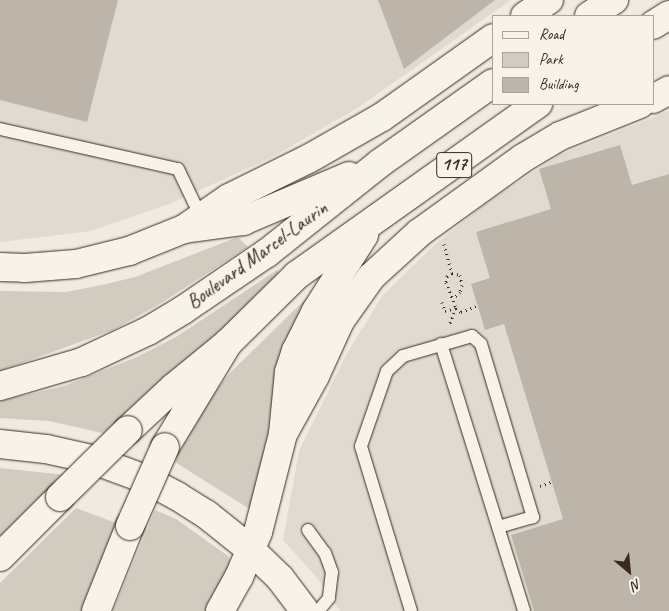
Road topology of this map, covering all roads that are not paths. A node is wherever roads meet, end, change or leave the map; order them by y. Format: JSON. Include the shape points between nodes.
{"nodes":[{"id":1,"x":549,"y":0,"type":"edge"},
{"id":2,"x":614,"y":0,"type":"edge"},
{"id":3,"x":669,"y":14,"type":"edge"},
{"id":4,"x":526,"y":15,"type":"edge"},
{"id":5,"x":591,"y":15,"type":"edge"},
{"id":6,"x":654,"y":24,"type":"edge"},
{"id":7,"x":492,"y":39,"type":"edge"},
{"id":8,"x":492,"y":84,"type":"edge"},
{"id":9,"x":669,"y":90,"type":"edge"},
{"id":10,"x":654,"y":98,"type":"edge"},
{"id":11,"x":537,"y":105,"type":"edge"},
{"id":12,"x":637,"y":105,"type":"edge"},
{"id":13,"x":0,"y":128,"type":"edge"},
{"id":14,"x":380,"y":163,"type":"junction"},
{"id":15,"x":193,"y":223,"type":"junction"},
{"id":16,"x":370,"y":225,"type":"junction"},
{"id":17,"x":0,"y":267,"type":"edge"},
{"id":18,"x":228,"y":343,"type":"junction"},
{"id":19,"x":441,"y":344,"type":"junction"},
{"id":20,"x":0,"y":386,"type":"edge"},
{"id":21,"x":282,"y":434,"type":"junction"},
{"id":22,"x":0,"y":444,"type":"edge"},
{"id":23,"x":498,"y":527,"type":"junction"},
{"id":24,"x":308,"y":530,"type":"dead end"},
{"id":25,"x":252,"y":550,"type":"junction"},
{"id":26,"x":0,"y":557,"type":"edge"},
{"id":27,"x":96,"y":611,"type":"edge"},
{"id":28,"x":220,"y":611,"type":"edge"},
{"id":29,"x":305,"y":611,"type":"edge"},
{"id":30,"x":318,"y":611,"type":"edge"},
{"id":31,"x":411,"y":611,"type":"edge"},
{"id":32,"x":524,"y":611,"type":"edge"}],
"edges":[{"from":1,"to":4,"type":"main road"},
{"from":2,"to":5,"type":"main road"},
{"from":3,"to":6,"type":"main road"},
{"from":7,"to":15,"type":"main road","via":[[382,117],[310,158],[229,198]]},
{"from":8,"to":14,"type":"main road","name":"Boulevard Marcel-Laurin","number":"117"},
{"from":9,"to":10,"type":"main road"},
{"from":11,"to":16,"type":"main road","name":"Boulevard Marcel-Laurin","number":"117"},
{"from":12,"to":21,"type":"main road","via":[[542,146],[404,245],[372,277],[340,322],[315,376]]},
{"from":13,"to":15,"type":"lane","via":[[178,169]]},
{"from":14,"to":15,"type":"main road","via":[[243,221]]},
{"from":14,"to":20,"type":"main road","name":"Boulevard Marcel-Laurin","via":[[267,252],[148,331],[82,362]]},
{"from":15,"to":17,"type":"main road","via":[[129,251],[76,264]]},
{"from":16,"to":18,"type":"main road","name":"Boulevard Marcel-Laurin","via":[[298,275]]},
{"from":16,"to":21,"type":"main road","via":[[316,311],[296,352],[289,372]]},
{"from":18,"to":26,"type":"main road","bridge":true,"via":[[128,430]]},
{"from":18,"to":27,"type":"main road","bridge":true,"via":[[166,447]]},
{"from":19,"to":23,"type":"lane"},
{"from":19,"to":23,"type":"lane","via":[[472,336],[481,344],[534,517]]},
{"from":19,"to":31,"type":"lane","via":[[403,356],[387,371],[361,446]]},
{"from":21,"to":25,"type":"main road","via":[[264,515]]},
{"from":22,"to":25,"type":"main road","via":[[46,449],[91,459],[145,479],[206,514]]},
{"from":23,"to":32,"type":"lane"},
{"from":24,"to":30,"type":"lane","via":[[325,553],[332,572],[330,598]]},
{"from":25,"to":28,"type":"main road"},
{"from":25,"to":29,"type":"main road","via":[[280,578]]}]}
